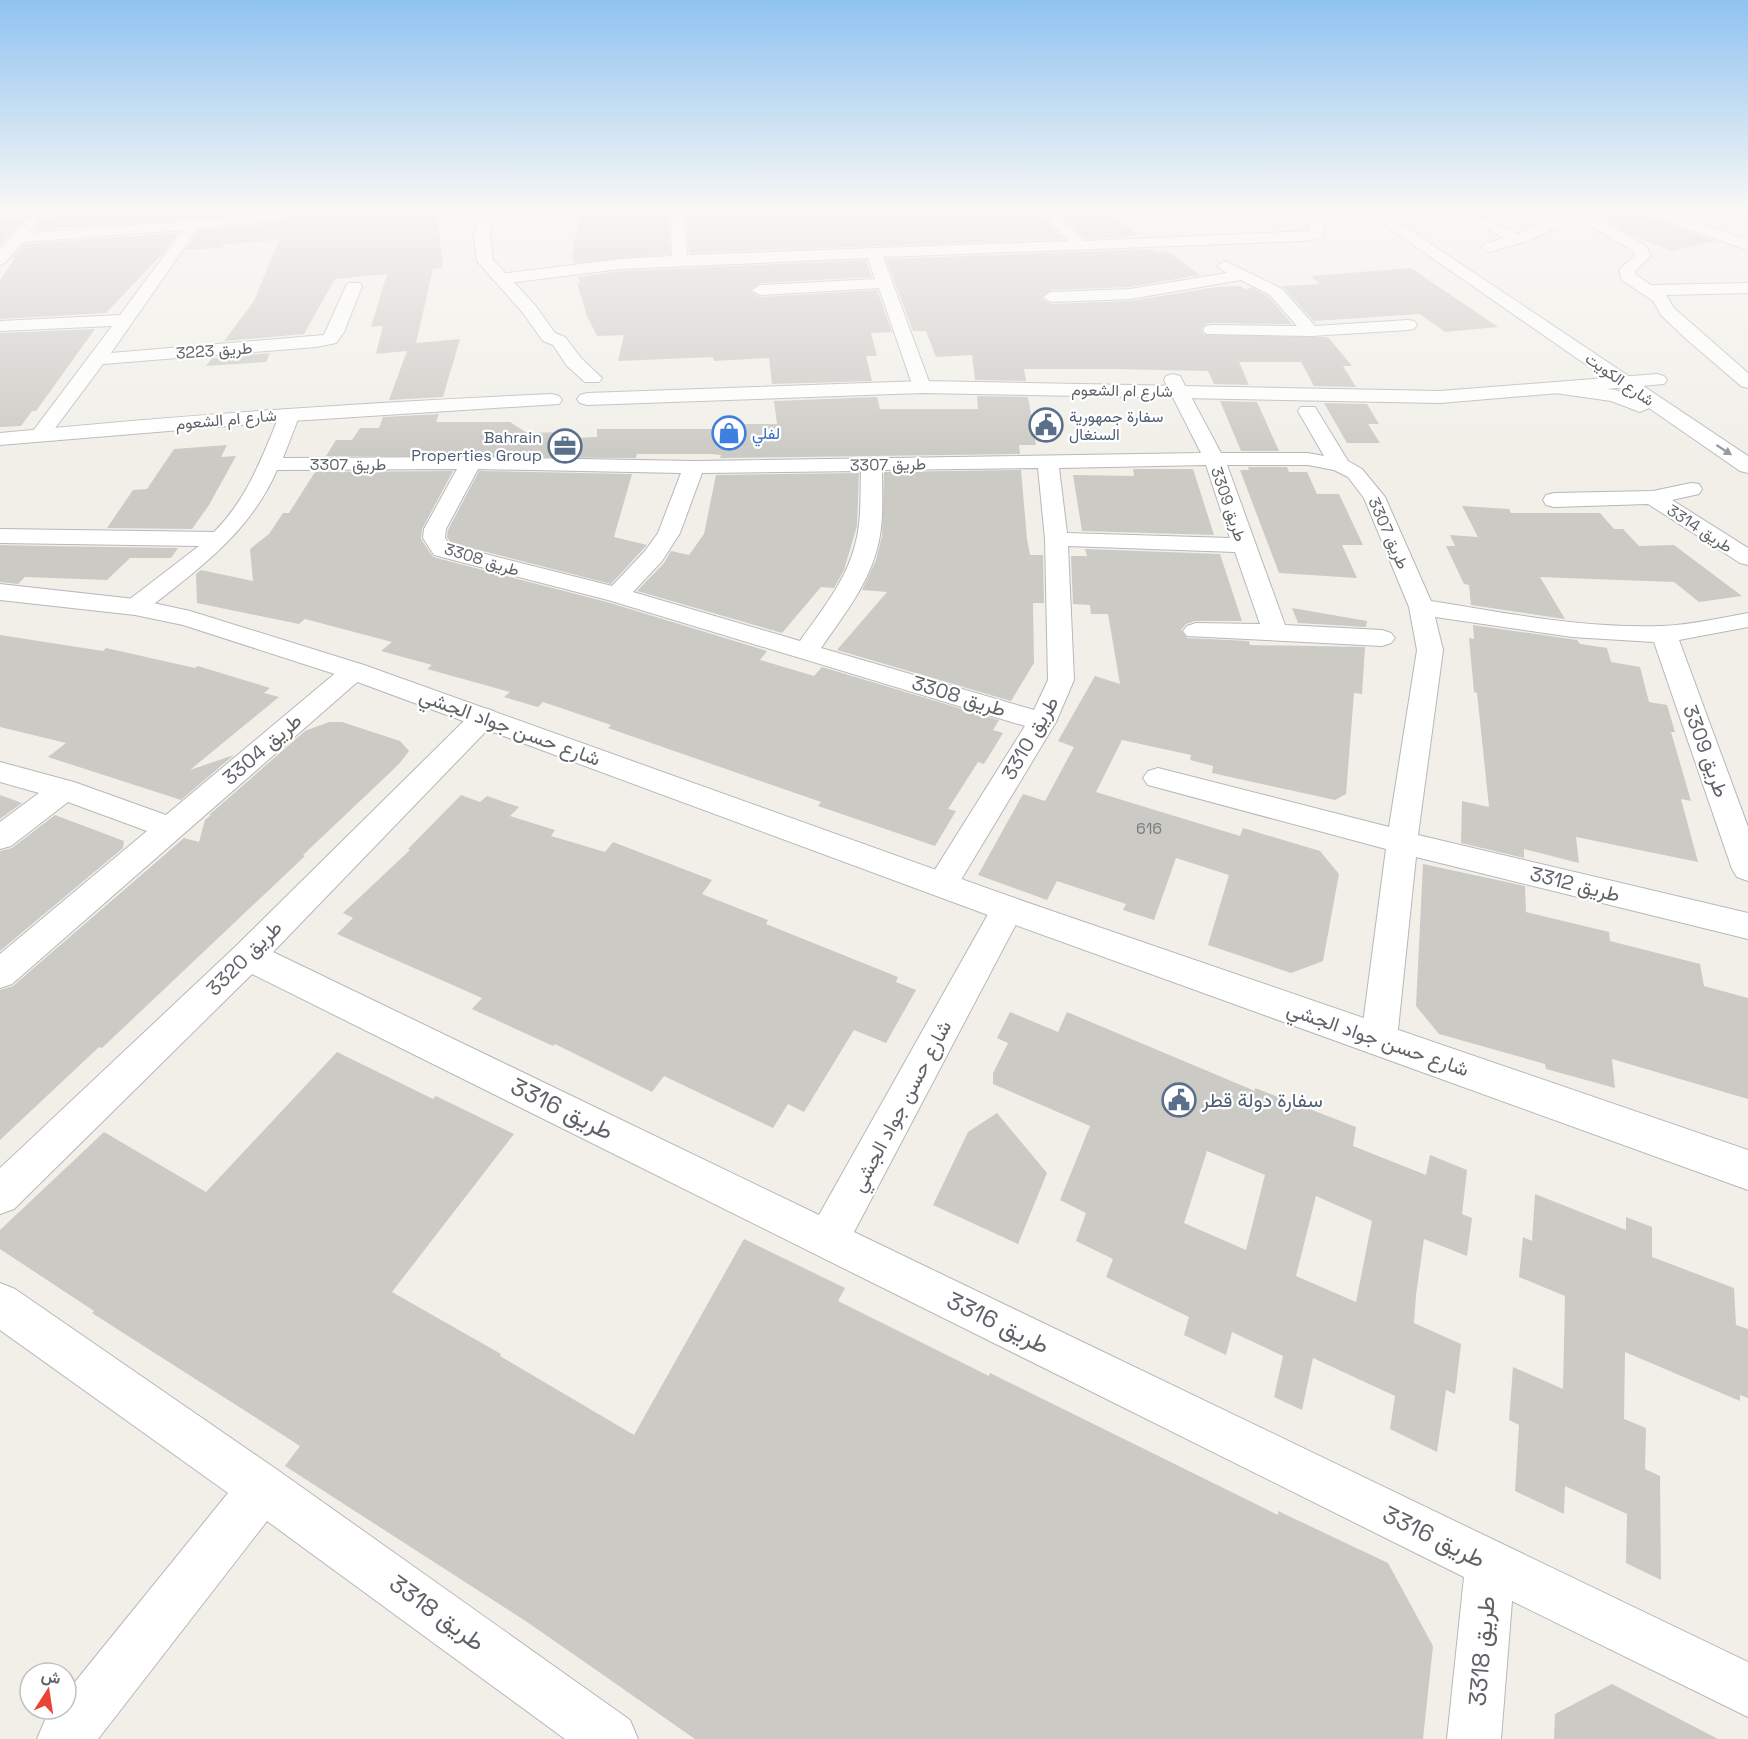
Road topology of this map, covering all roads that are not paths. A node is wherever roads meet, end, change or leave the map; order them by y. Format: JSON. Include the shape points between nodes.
{"nodes":[{"id":1,"x":144,"y":293,"type":"edge"},
{"id":2,"x":351,"y":293,"type":"edge"},
{"id":3,"x":514,"y":293,"type":"edge"},
{"id":4,"x":888,"y":293,"type":"edge"},
{"id":5,"x":1135,"y":293,"type":"edge"},
{"id":6,"x":1277,"y":293,"type":"edge"},
{"id":7,"x":1495,"y":293,"type":"edge"},
{"id":8,"x":1653,"y":293,"type":"edge"},
{"id":9,"x":1051,"y":297,"type":"dead end"},
{"id":10,"x":125,"y":320,"type":"junction"},
{"id":11,"x":1408,"y":325,"type":"dead end"},
{"id":12,"x":0,"y":326,"type":"edge"},
{"id":13,"x":1212,"y":330,"type":"dead end"},
{"id":14,"x":1311,"y":331,"type":"junction"},
{"id":15,"x":1555,"y":333,"type":"junction"},
{"id":16,"x":549,"y":337,"type":"junction"},
{"id":17,"x":97,"y":359,"type":"junction"},
{"id":18,"x":551,"y":360,"type":"dead end"},
{"id":19,"x":1557,"y":374,"type":"junction"},
{"id":20,"x":1652,"y":376,"type":"dead end"},
{"id":21,"x":1617,"y":378,"type":"junction"},
{"id":22,"x":595,"y":379,"type":"junction"},
{"id":23,"x":920,"y":382,"type":"junction"},
{"id":24,"x":1748,"y":382,"type":"edge"},
{"id":25,"x":554,"y":386,"type":"junction"},
{"id":26,"x":1176,"y":386,"type":"junction"},
{"id":27,"x":587,"y":399,"type":"junction"},
{"id":28,"x":1308,"y":411,"type":"dead end"},
{"id":29,"x":290,"y":414,"type":"junction"},
{"id":30,"x":1687,"y":426,"type":"junction"},
{"id":31,"x":40,"y":435,"type":"junction"},
{"id":32,"x":0,"y":439,"type":"edge"},
{"id":33,"x":1214,"y":459,"type":"junction"},
{"id":34,"x":1048,"y":461,"type":"junction"},
{"id":35,"x":268,"y":464,"type":"junction"},
{"id":36,"x":471,"y":464,"type":"junction"},
{"id":37,"x":871,"y":464,"type":"junction"},
{"id":38,"x":1340,"y":465,"type":"junction"},
{"id":39,"x":1748,"y":466,"type":"edge"},
{"id":40,"x":694,"y":467,"type":"junction"},
{"id":41,"x":1691,"y":489,"type":"dead end"},
{"id":42,"x":1653,"y":497,"type":"junction"},
{"id":43,"x":1554,"y":500,"type":"dead end"},
{"id":44,"x":0,"y":536,"type":"edge"},
{"id":45,"x":220,"y":539,"type":"junction"},
{"id":46,"x":1056,"y":539,"type":"junction"},
{"id":47,"x":1244,"y":545,"type":"junction"},
{"id":48,"x":1748,"y":558,"type":"edge"},
{"id":49,"x":0,"y":592,"type":"edge"},
{"id":50,"x":617,"y":595,"type":"junction"},
{"id":51,"x":135,"y":607,"type":"junction"},
{"id":52,"x":1420,"y":607,"type":"junction"},
{"id":53,"x":1748,"y":620,"type":"edge"},
{"id":54,"x":1196,"y":631,"type":"dead end"},
{"id":55,"x":1275,"y":632,"type":"junction"},
{"id":56,"x":1664,"y":634,"type":"junction"},
{"id":57,"x":1382,"y":639,"type":"dead end"},
{"id":58,"x":807,"y":650,"type":"junction"},
{"id":59,"x":354,"y":671,"type":"junction"},
{"id":60,"x":484,"y":717,"type":"junction"},
{"id":61,"x":1042,"y":722,"type":"junction"},
{"id":62,"x":0,"y":772,"type":"edge"},
{"id":63,"x":1158,"y":778,"type":"dead end"},
{"id":64,"x":64,"y":789,"type":"junction"},
{"id":65,"x":170,"y":828,"type":"junction"},
{"id":66,"x":0,"y":838,"type":"edge"},
{"id":67,"x":1402,"y":843,"type":"junction"},
{"id":68,"x":1748,"y":869,"type":"edge"},
{"id":69,"x":942,"y":884,"type":"junction"},
{"id":70,"x":1008,"y":909,"type":"junction"},
{"id":71,"x":1748,"y":926,"type":"edge"},
{"id":72,"x":248,"y":956,"type":"junction"},
{"id":73,"x":0,"y":974,"type":"edge"},
{"id":74,"x":1379,"y":1039,"type":"junction"},
{"id":75,"x":1748,"y":1170,"type":"edge"},
{"id":76,"x":0,"y":1195,"type":"edge"},
{"id":77,"x":828,"y":1240,"type":"junction"},
{"id":78,"x":0,"y":1304,"type":"edge"},
{"id":79,"x":262,"y":1488,"type":"junction"},
{"id":80,"x":1490,"y":1564,"type":"junction"},
{"id":81,"x":1748,"y":1690,"type":"edge"},
{"id":82,"x":64,"y":1739,"type":"edge"},
{"id":83,"x":611,"y":1739,"type":"edge"},
{"id":84,"x":1474,"y":1739,"type":"edge"}],
"edges":[{"from":1,"to":10,"type":"street"},
{"from":2,"to":17,"type":"street","name":"طريق 3223","via":[[330,339]]},
{"from":3,"to":16,"type":"street"},
{"from":4,"to":23,"type":"street"},
{"from":5,"to":9,"type":"street"},
{"from":6,"to":14,"type":"street"},
{"from":7,"to":15,"type":"street","name":"شارع الكويت"},
{"from":8,"to":24,"type":"street","via":[[1691,334]]},
{"from":10,"to":12,"type":"street"},
{"from":10,"to":17,"type":"street"},
{"from":11,"to":14,"type":"street"},
{"from":13,"to":14,"type":"street"},
{"from":15,"to":19,"type":"street","via":[[1569,358]]},
{"from":15,"to":21,"type":"street","name":"شارع الكويت"},
{"from":16,"to":18,"type":"street"},
{"from":16,"to":22,"type":"street","via":[[559,341],[574,362]]},
{"from":17,"to":31,"type":"street"},
{"from":19,"to":21,"type":"street","name":"شارع ام الشعوم"},
{"from":19,"to":26,"type":"street","name":"شارع ام الشعوم","via":[[1481,395],[1420,397]]},
{"from":19,"to":30,"type":"street"},
{"from":20,"to":21,"type":"street","name":"شارع ام الشعوم"},
{"from":21,"to":30,"type":"street","name":"شارع الكويت"},
{"from":22,"to":23,"type":"street","name":"شارع ام الشعوم","via":[[649,387]]},
{"from":22,"to":25,"type":"street","name":"شارع ام الشعوم","via":[[574,376]]},
{"from":22,"to":27,"type":"street","via":[[601,388]]},
{"from":23,"to":26,"type":"street","name":"شارع ام الشعوم"},
{"from":23,"to":27,"type":"street","name":"شارع ام الشعوم"},
{"from":25,"to":27,"type":"street","name":"شارع ام الشعوم","via":[[573,401]]},
{"from":25,"to":29,"type":"street","name":"شارع ام الشعوم","via":[[452,403]]},
{"from":26,"to":33,"type":"street","name":"طريق 3309"},
{"from":28,"to":38,"type":"street"},
{"from":29,"to":31,"type":"street","name":"شارع ام الشعوم"},
{"from":29,"to":35,"type":"street"},
{"from":30,"to":39,"type":"street","name":"شارع الكويت","one_way":true},
{"from":31,"to":32,"type":"street","name":"شارع ام الشعوم"},
{"from":33,"to":34,"type":"street","name":"طريق 3307"},
{"from":33,"to":38,"type":"street","name":"طريق 3307","via":[[1308,459]]},
{"from":33,"to":47,"type":"street","name":"طريق 3309"},
{"from":34,"to":37,"type":"street","name":"طريق 3307"},
{"from":34,"to":46,"type":"street","name":"طريق 3310"},
{"from":35,"to":36,"type":"street","name":"طريق 3307"},
{"from":35,"to":45,"type":"street","via":[[243,513]]},
{"from":36,"to":40,"type":"street","name":"طريق 3307"},
{"from":36,"to":50,"type":"street","name":"طريق 3308","via":[[435,529],[436,544],[442,550]]},
{"from":37,"to":40,"type":"street","name":"طريق 3307"},
{"from":37,"to":58,"type":"street","via":[[870,530],[864,554],[850,586]]},
{"from":38,"to":52,"type":"street","name":"طريق 3307","via":[[1355,473],[1374,497]]},
{"from":40,"to":50,"type":"street","via":[[669,533],[654,556]]},
{"from":41,"to":42,"type":"street"},
{"from":42,"to":43,"type":"street"},
{"from":42,"to":48,"type":"street","name":"طريق 3314"},
{"from":44,"to":45,"type":"street"},
{"from":45,"to":51,"type":"street"},
{"from":46,"to":47,"type":"street"},
{"from":46,"to":61,"type":"street","name":"طريق 3310","via":[[1061,680]]},
{"from":47,"to":55,"type":"street","name":"طريق 3309"},
{"from":49,"to":51,"type":"street","name":"شارع حسن جواد الجشي"},
{"from":50,"to":58,"type":"street","name":"طريق 3308"},
{"from":51,"to":59,"type":"street","name":"شارع حسن جواد الجشي","via":[[190,619]]},
{"from":52,"to":56,"type":"street","via":[[1590,630]]},
{"from":52,"to":67,"type":"street","via":[[1430,650]]},
{"from":53,"to":56,"type":"street"},
{"from":54,"to":55,"type":"street"},
{"from":55,"to":57,"type":"street"},
{"from":56,"to":68,"type":"street","name":"طريق 3309"},
{"from":58,"to":61,"type":"street","name":"طريق 3308"},
{"from":59,"to":60,"type":"street","name":"شارع حسن جواد الجشي"},
{"from":59,"to":65,"type":"street","name":"طريق 3304"},
{"from":60,"to":69,"type":"street","name":"شارع حسن جواد الجشي"},
{"from":60,"to":72,"type":"street","name":"طريق 3320"},
{"from":61,"to":69,"type":"street","name":"طريق 3310"},
{"from":62,"to":64,"type":"street"},
{"from":63,"to":67,"type":"street","name":"طريق 3312"},
{"from":64,"to":65,"type":"street"},
{"from":64,"to":66,"type":"street"},
{"from":65,"to":73,"type":"street","name":"طريق 3304"},
{"from":67,"to":71,"type":"street","name":"طريق 3312"},
{"from":67,"to":74,"type":"street"},
{"from":69,"to":70,"type":"street","name":"شارع حسن جواد الجشي"},
{"from":70,"to":74,"type":"street","name":"شارع حسن جواد الجشي"},
{"from":70,"to":77,"type":"street","name":"شارع حسن جواد الجشي"},
{"from":72,"to":76,"type":"street","name":"طريق 3320"},
{"from":72,"to":77,"type":"street","name":"طريق 3316"},
{"from":74,"to":75,"type":"street","name":"شارع حسن جواد الجشي"},
{"from":77,"to":80,"type":"street","name":"طريق 3316"},
{"from":78,"to":79,"type":"street","name":"طريق 3318"},
{"from":79,"to":82,"type":"street"},
{"from":79,"to":83,"type":"street","name":"طريق 3318"},
{"from":80,"to":81,"type":"street","name":"طريق 3316"},
{"from":80,"to":84,"type":"street","name":"طريق 3318"}]}
